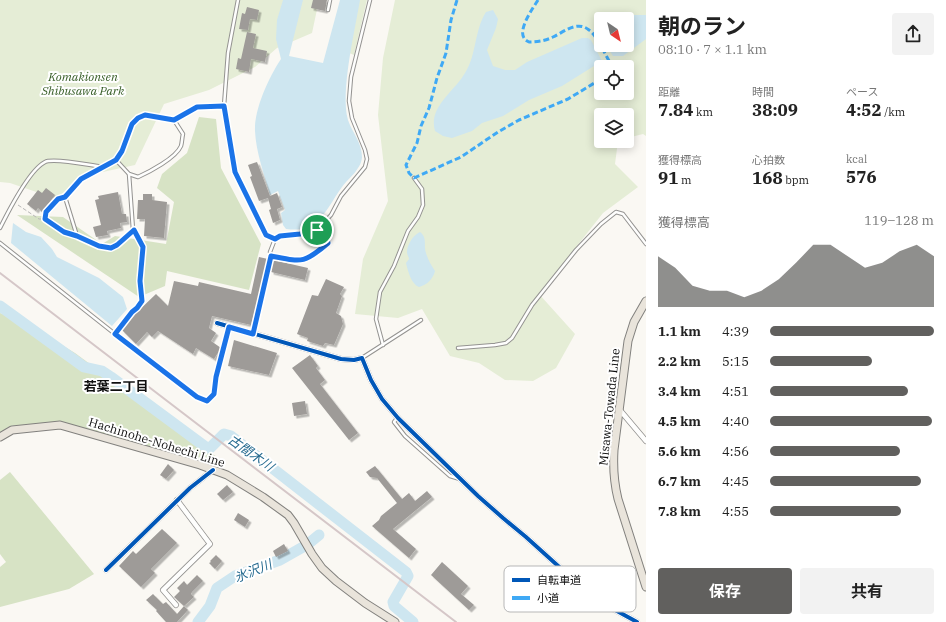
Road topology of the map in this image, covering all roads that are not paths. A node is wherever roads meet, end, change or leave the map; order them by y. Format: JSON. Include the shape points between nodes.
{"nodes":[{"id":1,"x":238,"y":0,"type":"edge"},
{"id":2,"x":330,"y":0,"type":"edge"},
{"id":3,"x":370,"y":0,"type":"edge"},
{"id":4,"x":328,"y":10,"type":"dead end"},
{"id":5,"x":224,"y":106,"type":"junction"},
{"id":6,"x":174,"y":120,"type":"junction"},
{"id":7,"x":116,"y":160,"type":"junction"},
{"id":8,"x":104,"y":167,"type":"junction"},
{"id":9,"x":129,"y":174,"type":"junction"},
{"id":10,"x":414,"y":178,"type":"dead end"},
{"id":11,"x":65,"y":197,"type":"junction"},
{"id":12,"x":0,"y":228,"type":"edge"},
{"id":13,"x":134,"y":230,"type":"junction"},
{"id":14,"x":317,"y":230,"type":"junction"},
{"id":15,"x":77,"y":236,"type":"junction"},
{"id":16,"x":275,"y":239,"type":"junction"},
{"id":17,"x":0,"y":243,"type":"edge"},
{"id":18,"x":646,"y":244,"type":"edge"},
{"id":19,"x":271,"y":256,"type":"junction"},
{"id":20,"x":646,"y":301,"type":"edge"},
{"id":21,"x":421,"y":320,"type":"dead end"},
{"id":22,"x":217,"y":323,"type":"dead end"},
{"id":23,"x":229,"y":327,"type":"junction"},
{"id":24,"x":115,"y":334,"type":"junction"},
{"id":25,"x":253,"y":334,"type":"junction"},
{"id":26,"x":382,"y":345,"type":"junction"},
{"id":27,"x":458,"y":348,"type":"dead end"},
{"id":28,"x":362,"y":358,"type":"junction"},
{"id":29,"x":619,"y":409,"type":"junction"},
{"id":30,"x":398,"y":418,"type":"junction"},
{"id":31,"x":0,"y":436,"type":"edge"},
{"id":32,"x":646,"y":441,"type":"edge"},
{"id":33,"x":213,"y":470,"type":"junction"},
{"id":34,"x":462,"y":480,"type":"junction"},
{"id":35,"x":178,"y":500,"type":"junction"},
{"id":36,"x":559,"y":566,"type":"edge"},
{"id":37,"x":106,"y":570,"type":"dead end"},
{"id":38,"x":646,"y":587,"type":"edge"},
{"id":39,"x":176,"y":605,"type":"dead end"},
{"id":40,"x":619,"y":612,"type":"edge"},
{"id":41,"x":395,"y":622,"type":"edge"},
{"id":42,"x":637,"y":622,"type":"edge"}],
"edges":[{"from":1,"to":5,"type":"lane","via":[[228,53]]},
{"from":2,"to":4,"type":"lane"},
{"from":3,"to":14,"type":"lane","via":[[351,77],[349,101],[352,118],[367,159],[365,167],[341,196],[331,215]]},
{"from":5,"to":6,"type":"lane","via":[[197,107]]},
{"from":5,"to":16,"type":"lane","via":[[235,172],[266,235]]},
{"from":6,"to":7,"type":"lane","via":[[145,115],[138,118],[132,124]]},
{"from":6,"to":9,"type":"lane","via":[[182,134],[180,147],[170,158],[150,171],[138,177]]},
{"from":7,"to":8,"type":"lane"},
{"from":7,"to":9,"type":"lane"},
{"from":8,"to":11,"type":"lane","via":[[81,179]]},
{"from":8,"to":12,"type":"lane","via":[[46,161],[36,169],[14,201]]},
{"from":9,"to":13,"type":"lane"},
{"from":10,"to":26,"type":"lane","via":[[422,189],[423,205],[380,292],[376,319]]},
{"from":11,"to":15,"type":"lane"},
{"from":11,"to":15,"type":"lane","via":[[58,199],[46,212],[45,219],[64,232]]},
{"from":13,"to":15,"type":"lane","via":[[111,248],[99,246]]},
{"from":13,"to":24,"type":"lane","via":[[143,247],[140,281],[142,301]]},
{"from":14,"to":16,"type":"lane"},
{"from":14,"to":19,"type":"lane","via":[[326,235],[328,243],[307,259],[297,261]]},
{"from":16,"to":19,"type":"lane"},
{"from":17,"to":24,"type":"lane"},
{"from":18,"to":27,"type":"lane","via":[[623,214],[616,212],[576,250],[532,305],[512,338],[506,343]]},
{"from":19,"to":25,"type":"lane"},
{"from":20,"to":29,"type":"main road","name":"Misawa-Towada Line","via":[[634,322],[628,341]]},
{"from":21,"to":26,"type":"lane"},
{"from":22,"to":23,"type":"street"},
{"from":23,"to":24,"type":"lane","via":[[214,394],[207,401],[197,397]]},
{"from":23,"to":25,"type":"street"},
{"from":25,"to":28,"type":"street","via":[[341,359]]},
{"from":26,"to":28,"type":"lane"},
{"from":28,"to":30,"type":"street","via":[[382,398]]},
{"from":29,"to":32,"type":"street"},
{"from":29,"to":38,"type":"main road","name":"Misawa-Towada Line","via":[[614,450],[614,484]]},
{"from":30,"to":34,"type":"street"},
{"from":30,"to":34,"type":"lane","via":[[394,422],[405,436],[450,476]]},
{"from":31,"to":33,"type":"main road","name":"Hachinohe-Nohechi Line","via":[[12,430],[60,425]]},
{"from":33,"to":35,"type":"street"},
{"from":33,"to":41,"type":"main road","name":"Hachinohe-Nohechi Line","via":[[242,484],[288,515],[322,568],[365,603]]},
{"from":34,"to":36,"type":"street"},
{"from":35,"to":37,"type":"street"},
{"from":35,"to":39,"type":"street","via":[[210,544],[163,590]]},
{"from":40,"to":42,"type":"street"}]}
